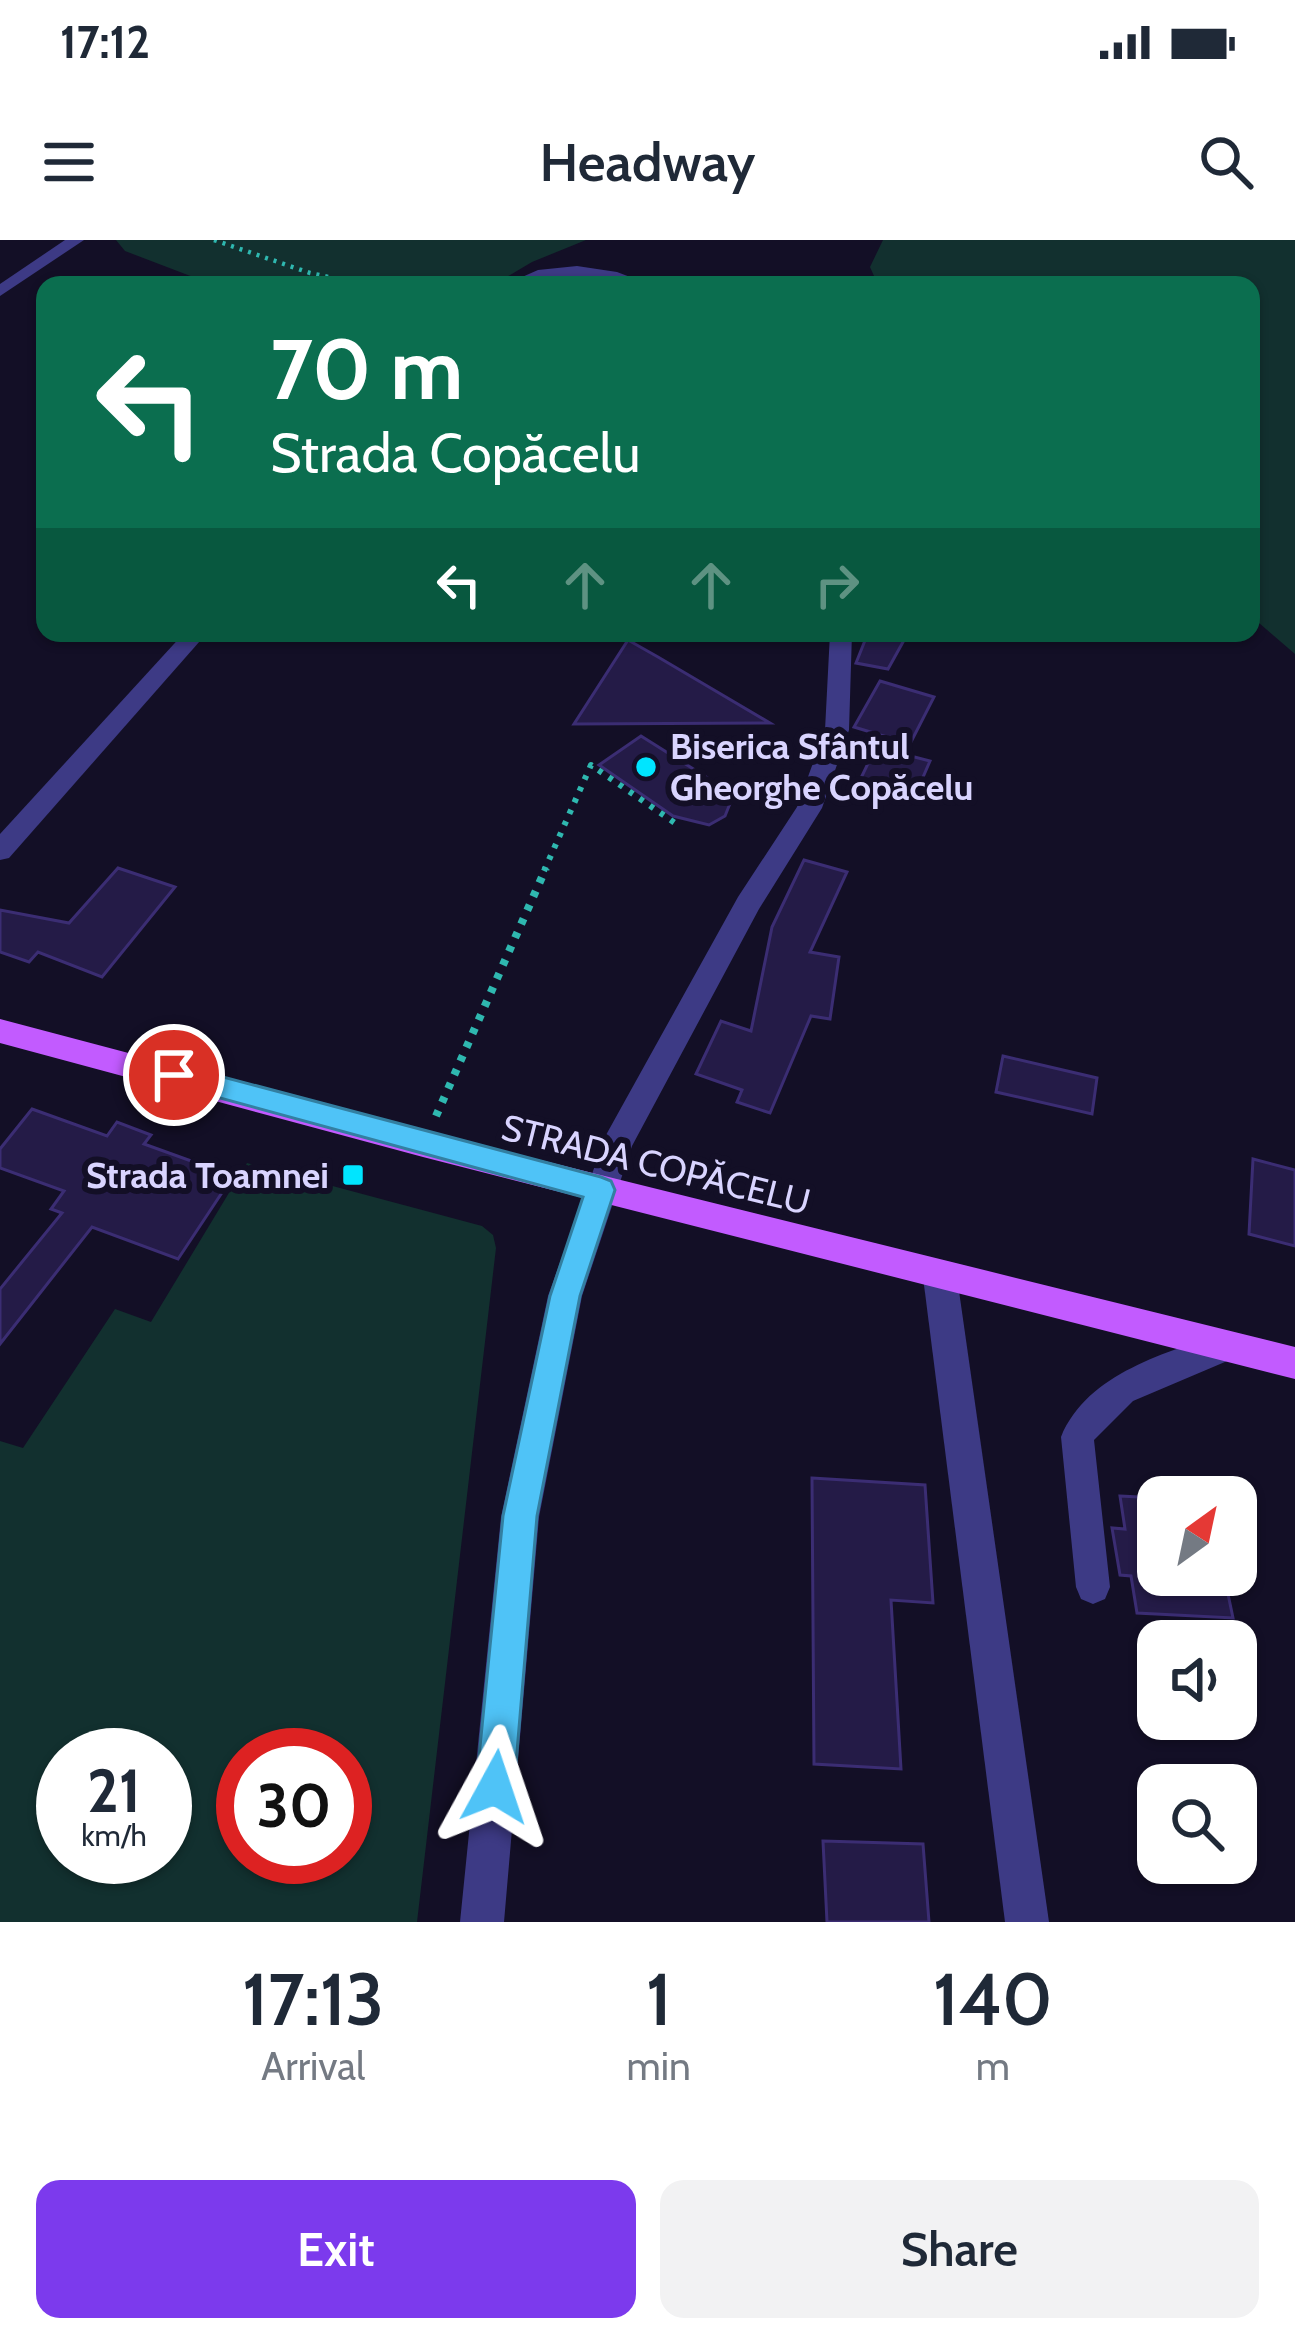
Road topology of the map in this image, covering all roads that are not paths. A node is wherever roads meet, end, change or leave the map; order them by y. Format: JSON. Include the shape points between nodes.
{"nodes":[{"id":1,"x":76,"y":240,"type":"edge"},
{"id":2,"x":533,"y":276,"type":"edge"},
{"id":3,"x":596,"y":276,"type":"edge"},
{"id":4,"x":0,"y":291,"type":"edge"},
{"id":5,"x":188,"y":642,"type":"edge"},
{"id":6,"x":842,"y":642,"type":"edge"},
{"id":7,"x":0,"y":851,"type":"edge"},
{"id":8,"x":0,"y":1031,"type":"edge"},
{"id":9,"x":601,"y":1190,"type":"junction"},
{"id":10,"x":940,"y":1277,"type":"junction"},
{"id":11,"x":1228,"y":1346,"type":"junction"},
{"id":12,"x":1295,"y":1363,"type":"edge"},
{"id":13,"x":1093,"y":1587,"type":"dead end"},
{"id":14,"x":482,"y":1922,"type":"edge"},
{"id":15,"x":1028,"y":1922,"type":"edge"}],
"edges":[{"from":1,"to":4,"type":"street"},
{"from":2,"to":3,"type":"street"},
{"from":5,"to":7,"type":"street"},
{"from":6,"to":9,"type":"street","via":[[837,730],[809,808],[715,964],[617,1144]]},
{"from":8,"to":9,"type":"main road","name":"STRADA COPĂCELU"},
{"from":9,"to":10,"type":"main road","name":"STRADA COPĂCELU"},
{"from":9,"to":14,"type":"street","via":[[565,1296],[520,1516]]},
{"from":10,"to":11,"type":"main road","name":"STRADA COPĂCELU"},
{"from":10,"to":15,"type":"street"},
{"from":11,"to":12,"type":"main road","name":"STRADA COPĂCELU"},
{"from":11,"to":13,"type":"lane","via":[[1168,1368],[1085,1419],[1077,1437]]}]}
